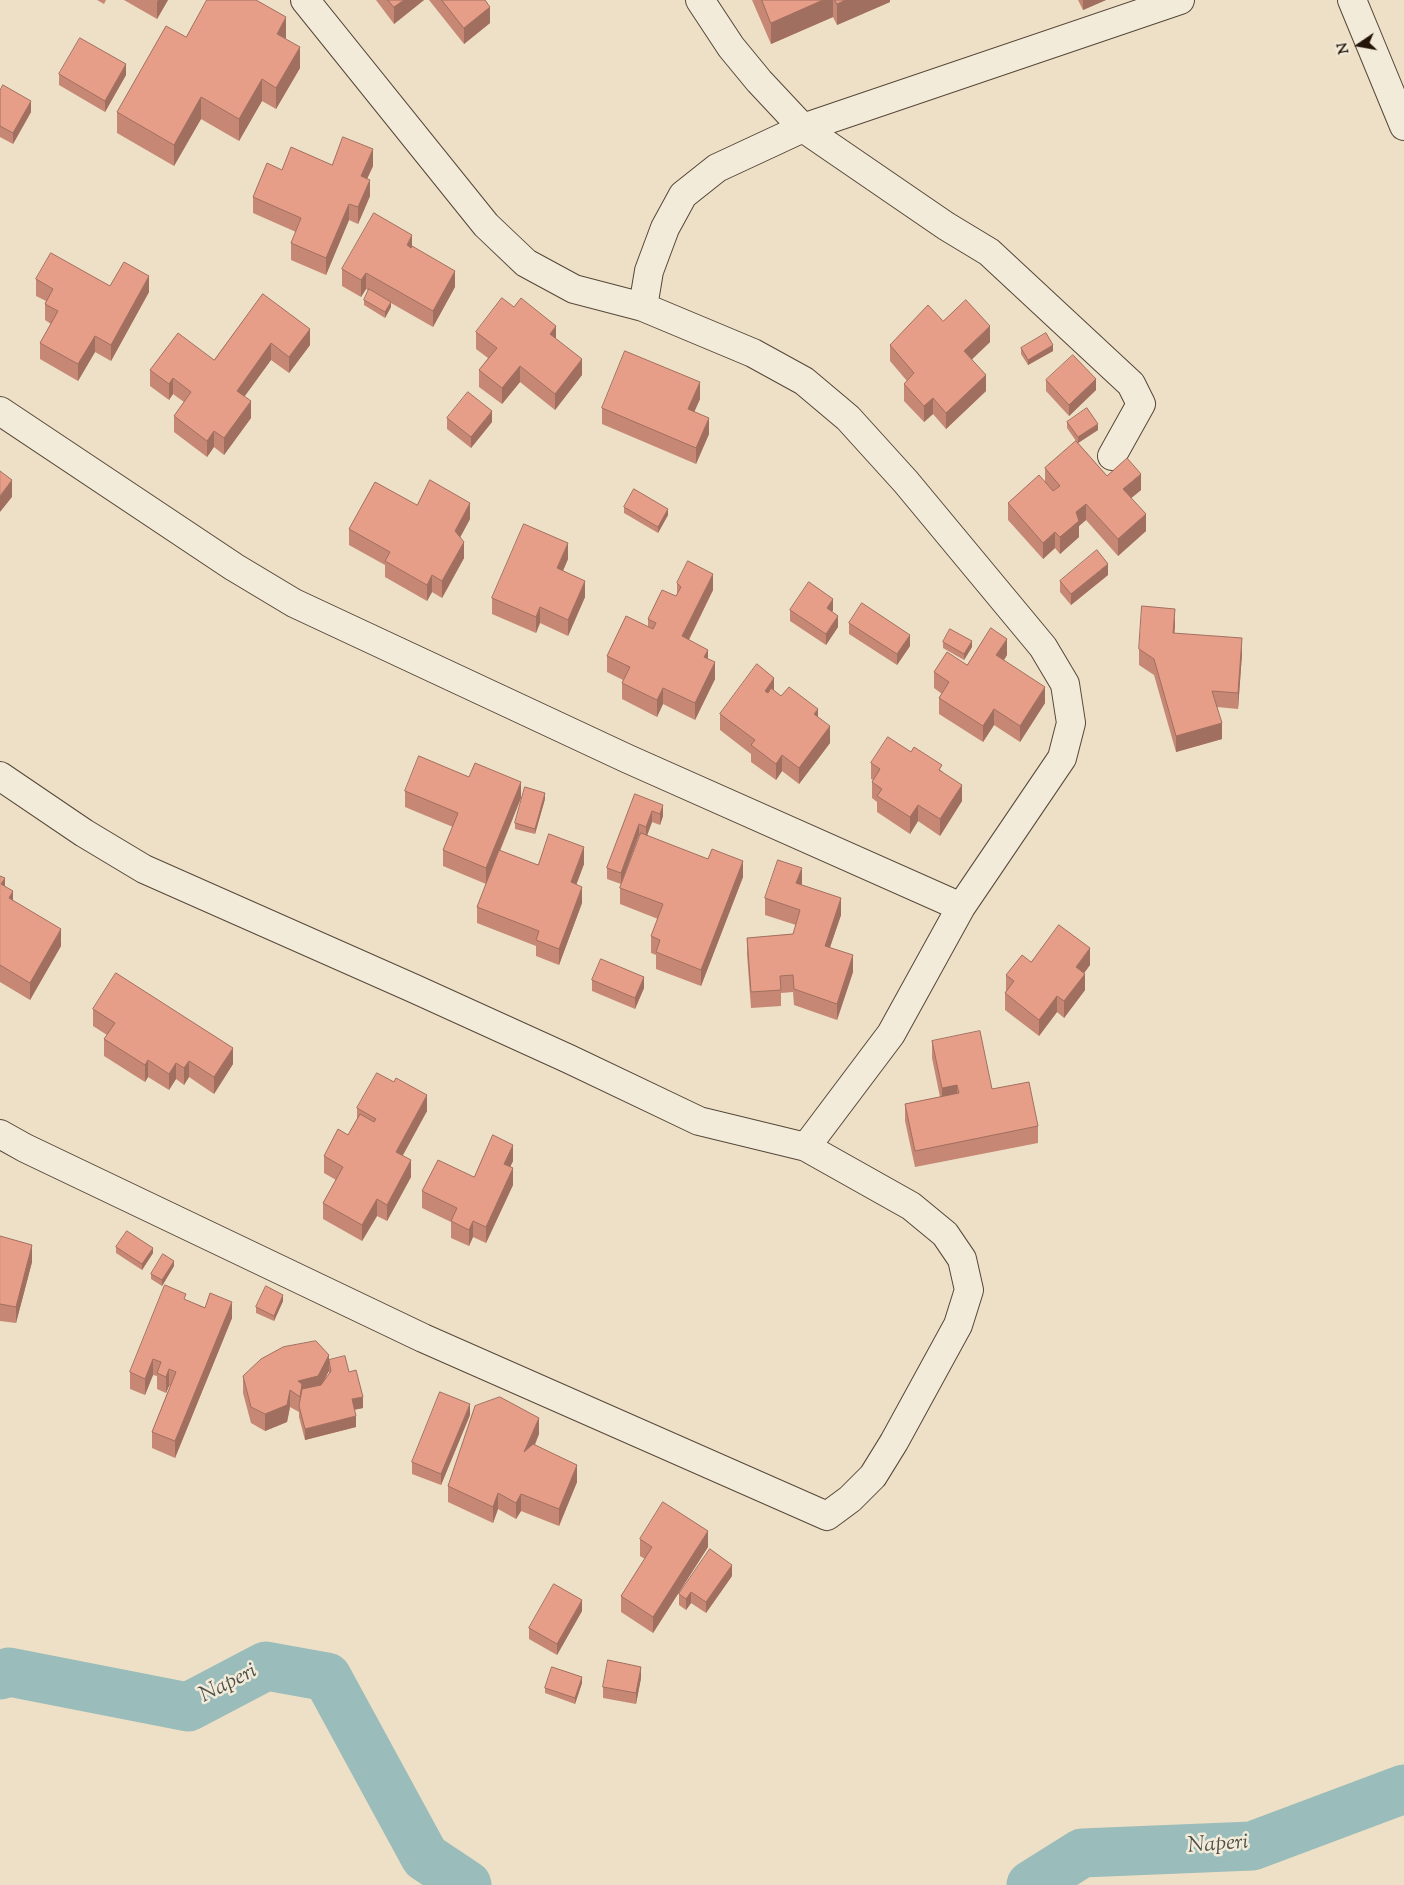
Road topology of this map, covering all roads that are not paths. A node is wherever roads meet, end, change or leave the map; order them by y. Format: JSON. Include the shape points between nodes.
{"nodes":[{"id":1,"x":305,"y":0,"type":"edge"},
{"id":2,"x":700,"y":0,"type":"edge"},
{"id":3,"x":1180,"y":0,"type":"edge"},
{"id":4,"x":1352,"y":0,"type":"edge"},
{"id":5,"x":1404,"y":126,"type":"edge"},
{"id":6,"x":802,"y":128,"type":"junction"},
{"id":7,"x":642,"y":308,"type":"junction"},
{"id":8,"x":0,"y":411,"type":"edge"},
{"id":9,"x":1112,"y":456,"type":"dead end"},
{"id":10,"x":0,"y":776,"type":"edge"},
{"id":11,"x":961,"y":907,"type":"junction"},
{"id":12,"x":0,"y":1134,"type":"edge"},
{"id":13,"x":806,"y":1147,"type":"junction"}],
"edges":[{"from":1,"to":7,"type":"street","via":[[486,225],[526,263],[574,289]]},
{"from":2,"to":6,"type":"street","via":[[731,47]]},
{"from":3,"to":6,"type":"street"},
{"from":4,"to":5,"type":"street"},
{"from":6,"to":7,"type":"street","via":[[717,168],[683,195],[665,228],[650,271]]},
{"from":6,"to":9,"type":"street","via":[[989,252],[1131,384],[1141,404]]},
{"from":7,"to":11,"type":"street","via":[[753,353],[804,381],[848,418],[1043,646],[1065,684],[1070,723],[1062,758]]},
{"from":8,"to":11,"type":"street","via":[[234,567],[294,603],[628,759]]},
{"from":10,"to":13,"type":"street","via":[[144,869],[291,932],[699,1121]]},
{"from":11,"to":13,"type":"street","via":[[891,1034]]},
{"from":12,"to":13,"type":"street","via":[[423,1338],[827,1516],[874,1476],[958,1326],[969,1290],[962,1259],[945,1234],[911,1206]]}]}
